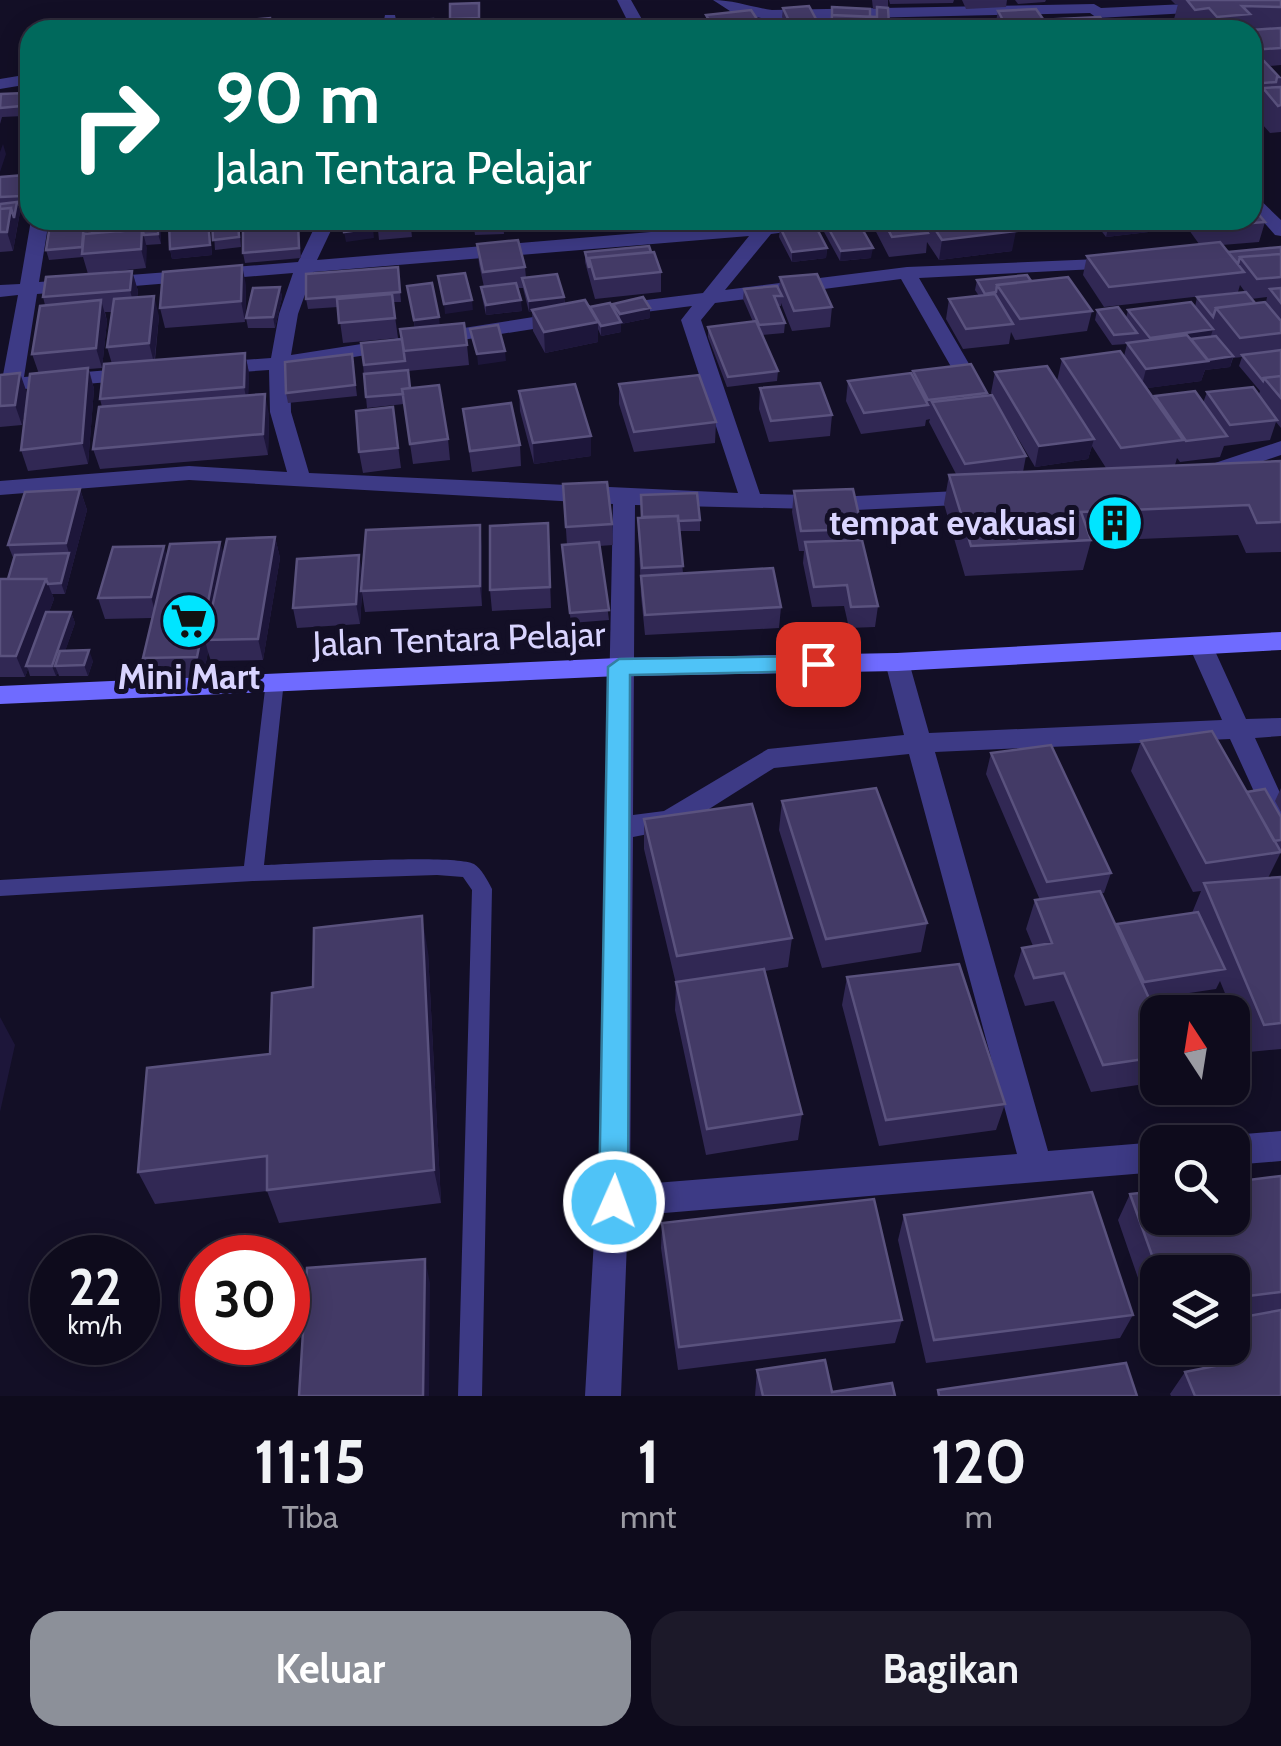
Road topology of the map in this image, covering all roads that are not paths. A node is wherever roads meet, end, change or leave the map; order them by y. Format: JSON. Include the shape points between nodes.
{"nodes":[{"id":1,"x":720,"y":0,"type":"edge"},
{"id":2,"x":1281,"y":4,"type":"edge"},
{"id":3,"x":1095,"y":7,"type":"edge"},
{"id":4,"x":772,"y":15,"type":"junction"},
{"id":5,"x":775,"y":20,"type":"edge"},
{"id":6,"x":1262,"y":208,"type":"edge"},
{"id":7,"x":38,"y":230,"type":"edge"},
{"id":8,"x":322,"y":230,"type":"edge"},
{"id":9,"x":735,"y":230,"type":"edge"},
{"id":10,"x":1281,"y":231,"type":"edge"},
{"id":11,"x":1129,"y":261,"type":"edge"},
{"id":12,"x":301,"y":269,"type":"junction"},
{"id":13,"x":907,"y":273,"type":"junction"},
{"id":14,"x":27,"y":289,"type":"junction"},
{"id":15,"x":0,"y":292,"type":"edge"},
{"id":16,"x":691,"y":300,"type":"junction"},
{"id":17,"x":279,"y":362,"type":"junction"},
{"id":18,"x":6,"y":384,"type":"edge"},
{"id":19,"x":991,"y":416,"type":"edge"},
{"id":20,"x":1281,"y":448,"type":"edge"},
{"id":21,"x":291,"y":458,"type":"junction"},
{"id":22,"x":1184,"y":480,"type":"edge"},
{"id":23,"x":0,"y":488,"type":"edge"},
{"id":24,"x":1003,"y":496,"type":"edge"},
{"id":25,"x":624,"y":498,"type":"junction"},
{"id":26,"x":751,"y":500,"type":"junction"},
{"id":27,"x":1281,"y":641,"type":"edge"},
{"id":28,"x":1201,"y":646,"type":"junction"},
{"id":29,"x":897,"y":662,"type":"junction"},
{"id":30,"x":619,"y":667,"type":"junction"},
{"id":31,"x":276,"y":681,"type":"junction"},
{"id":32,"x":0,"y":694,"type":"edge"},
{"id":33,"x":1281,"y":726,"type":"edge"},
{"id":34,"x":1238,"y":728,"type":"junction"},
{"id":35,"x":919,"y":743,"type":"junction"},
{"id":36,"x":1281,"y":824,"type":"edge"},
{"id":37,"x":618,"y":828,"type":"junction"},
{"id":38,"x":253,"y":873,"type":"junction"},
{"id":39,"x":0,"y":888,"type":"edge"},
{"id":40,"x":1281,"y":1146,"type":"edge"},
{"id":41,"x":1250,"y":1149,"type":"edge"},
{"id":42,"x":1140,"y":1159,"type":"edge"},
{"id":43,"x":1036,"y":1169,"type":"junction"},
{"id":44,"x":614,"y":1202,"type":"junction"},
{"id":45,"x":470,"y":1396,"type":"edge"},
{"id":46,"x":603,"y":1396,"type":"edge"}],
"edges":[{"from":1,"to":4,"type":"street"},
{"from":2,"to":3,"type":"street"},
{"from":3,"to":4,"type":"street"},
{"from":4,"to":5,"type":"street"},
{"from":6,"to":10,"type":"street"},
{"from":7,"to":14,"type":"street"},
{"from":8,"to":12,"type":"street"},
{"from":9,"to":12,"type":"street"},
{"from":9,"to":16,"type":"street"},
{"from":11,"to":13,"type":"street"},
{"from":12,"to":14,"type":"street"},
{"from":12,"to":17,"type":"street"},
{"from":13,"to":16,"type":"street"},
{"from":13,"to":19,"type":"street"},
{"from":14,"to":15,"type":"street"},
{"from":14,"to":18,"type":"street"},
{"from":16,"to":17,"type":"street"},
{"from":16,"to":26,"type":"street","via":[[690,320]]},
{"from":17,"to":18,"type":"street"},
{"from":17,"to":21,"type":"street","via":[[276,406]]},
{"from":20,"to":22,"type":"street"},
{"from":21,"to":23,"type":"street"},
{"from":21,"to":25,"type":"street"},
{"from":24,"to":26,"type":"street"},
{"from":25,"to":26,"type":"street"},
{"from":25,"to":30,"type":"street"},
{"from":27,"to":28,"type":"main road","name":"Jalan Tentara Pelajar"},
{"from":28,"to":29,"type":"main road","name":"Jalan Tentara Pelajar"},
{"from":28,"to":34,"type":"street"},
{"from":29,"to":30,"type":"main road","name":"Jalan Tentara Pelajar"},
{"from":29,"to":35,"type":"street"},
{"from":30,"to":31,"type":"main road","name":"Jalan Tentara Pelajar"},
{"from":30,"to":37,"type":"street"},
{"from":31,"to":32,"type":"main road","name":"Jalan Tentara Pelajar"},
{"from":31,"to":38,"type":"lane"},
{"from":33,"to":34,"type":"street"},
{"from":34,"to":35,"type":"street"},
{"from":34,"to":36,"type":"street"},
{"from":35,"to":37,"type":"street","via":[[760,760],[670,821]]},
{"from":35,"to":43,"type":"street"},
{"from":37,"to":44,"type":"street"},
{"from":38,"to":39,"type":"lane"},
{"from":38,"to":45,"type":"lane","via":[[437,867],[469,870],[482,888]]},
{"from":40,"to":41,"type":"street"},
{"from":42,"to":43,"type":"street"},
{"from":43,"to":44,"type":"street"},
{"from":44,"to":46,"type":"street"}]}
